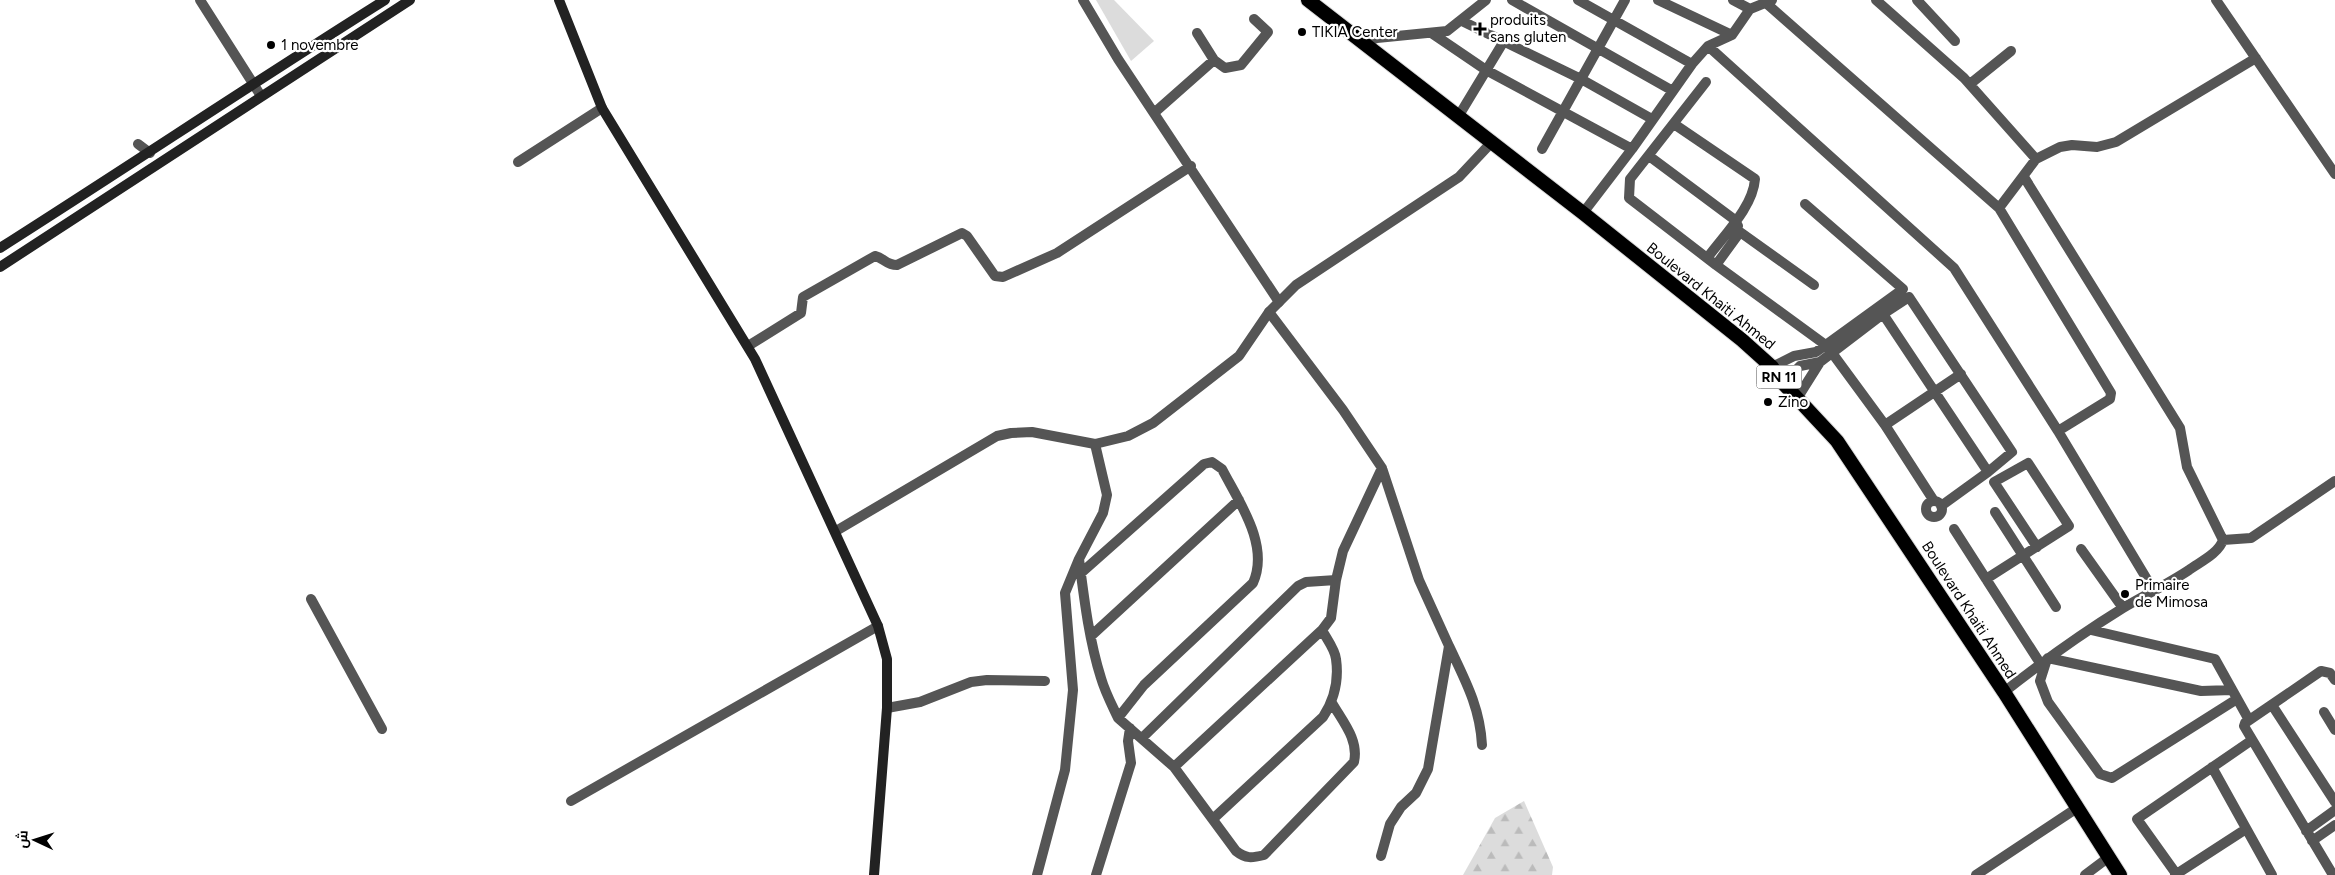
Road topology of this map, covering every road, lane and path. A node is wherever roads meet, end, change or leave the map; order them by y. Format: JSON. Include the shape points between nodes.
{"nodes":[{"id":1,"x":200,"y":0,"type":"edge"},
{"id":2,"x":385,"y":0,"type":"edge"},
{"id":3,"x":410,"y":0,"type":"edge"},
{"id":4,"x":558,"y":0,"type":"edge"},
{"id":5,"x":1083,"y":0,"type":"edge"},
{"id":6,"x":1308,"y":0,"type":"edge"},
{"id":7,"x":1486,"y":0,"type":"edge"},
{"id":8,"x":1512,"y":0,"type":"edge"},
{"id":9,"x":1578,"y":0,"type":"edge"},
{"id":10,"x":1625,"y":0,"type":"edge"},
{"id":11,"x":1658,"y":0,"type":"edge"},
{"id":12,"x":1733,"y":0,"type":"edge"},
{"id":13,"x":1876,"y":0,"type":"edge"},
{"id":14,"x":1917,"y":0,"type":"edge"},
{"id":15,"x":2216,"y":0,"type":"edge"},
{"id":16,"x":1769,"y":1,"type":"edge"},
{"id":17,"x":1750,"y":9,"type":"junction"},
{"id":18,"x":1254,"y":19,"type":"dead end"},
{"id":19,"x":1616,"y":19,"type":"junction"},
{"id":20,"x":1462,"y":21,"type":"junction"},
{"id":21,"x":1197,"y":33,"type":"dead end"},
{"id":22,"x":1433,"y":34,"type":"junction"},
{"id":23,"x":1732,"y":35,"type":"junction"},
{"id":24,"x":1504,"y":41,"type":"junction"},
{"id":25,"x":1955,"y":41,"type":"dead end"},
{"id":26,"x":1364,"y":42,"type":"junction"},
{"id":27,"x":1708,"y":46,"type":"junction"},
{"id":28,"x":1599,"y":49,"type":"junction"},
{"id":29,"x":2011,"y":50,"type":"dead end"},
{"id":30,"x":2256,"y":58,"type":"junction"},
{"id":31,"x":1214,"y":60,"type":"junction"},
{"id":32,"x":1692,"y":64,"type":"junction"},
{"id":33,"x":1486,"y":70,"type":"junction"},
{"id":34,"x":1581,"y":79,"type":"junction"},
{"id":35,"x":1706,"y":82,"type":"dead end"},
{"id":36,"x":252,"y":83,"type":"junction"},
{"id":37,"x":1970,"y":84,"type":"junction"},
{"id":38,"x":1673,"y":91,"type":"junction"},
{"id":39,"x":261,"y":96,"type":"junction"},
{"id":40,"x":602,"y":108,"type":"junction"},
{"id":41,"x":1563,"y":110,"type":"junction"},
{"id":42,"x":1154,"y":113,"type":"junction"},
{"id":43,"x":1458,"y":117,"type":"junction"},
{"id":44,"x":1652,"y":119,"type":"junction"},
{"id":45,"x":1674,"y":124,"type":"junction"},
{"id":46,"x":1491,"y":143,"type":"junction"},
{"id":47,"x":138,"y":144,"type":"dead end"},
{"id":48,"x":1542,"y":149,"type":"dead end"},
{"id":49,"x":1632,"y":149,"type":"junction"},
{"id":50,"x":150,"y":152,"type":"junction"},
{"id":51,"x":1649,"y":156,"type":"junction"},
{"id":52,"x":2036,"y":159,"type":"junction"},
{"id":53,"x":518,"y":162,"type":"dead end"},
{"id":54,"x":2331,"y":162,"type":"edge"},
{"id":55,"x":1191,"y":166,"type":"junction"},
{"id":56,"x":2335,"y":174,"type":"edge"},
{"id":57,"x":2024,"y":177,"type":"junction"},
{"id":58,"x":1805,"y":204,"type":"dead end"},
{"id":59,"x":1999,"y":208,"type":"junction"},
{"id":60,"x":1583,"y":213,"type":"junction"},
{"id":61,"x":1735,"y":220,"type":"junction"},
{"id":62,"x":1740,"y":232,"type":"junction"},
{"id":63,"x":0,"y":248,"type":"edge"},
{"id":64,"x":1708,"y":257,"type":"junction"},
{"id":65,"x":1716,"y":265,"type":"junction"},
{"id":66,"x":0,"y":267,"type":"edge"},
{"id":67,"x":1814,"y":285,"type":"dead end"},
{"id":68,"x":1279,"y":302,"type":"junction"},
{"id":69,"x":1269,"y":312,"type":"junction"},
{"id":70,"x":1883,"y":314,"type":"junction"},
{"id":71,"x":748,"y":346,"type":"junction"},
{"id":72,"x":1830,"y":349,"type":"junction"},
{"id":73,"x":1818,"y":357,"type":"junction"},
{"id":74,"x":1772,"y":367,"type":"junction"},
{"id":75,"x":1961,"y":374,"type":"junction"},
{"id":76,"x":1783,"y":383,"type":"junction"},
{"id":77,"x":1934,"y":392,"type":"junction"},
{"id":78,"x":1798,"y":397,"type":"junction"},
{"id":79,"x":1885,"y":425,"type":"junction"},
{"id":80,"x":2058,"y":431,"type":"junction"},
{"id":81,"x":1095,"y":444,"type":"junction"},
{"id":82,"x":1382,"y":468,"type":"junction"},
{"id":83,"x":1988,"y":472,"type":"junction"},
{"id":84,"x":2335,"y":481,"type":"edge"},
{"id":85,"x":1239,"y":500,"type":"junction"},
{"id":86,"x":1995,"y":512,"type":"dead end"},
{"id":87,"x":1954,"y":529,"type":"dead end"},
{"id":88,"x":836,"y":531,"type":"junction"},
{"id":89,"x":2223,"y":540,"type":"junction"},
{"id":90,"x":2036,"y":547,"type":"junction"},
{"id":91,"x":2081,"y":549,"type":"dead end"},
{"id":92,"x":2023,"y":556,"type":"junction"},
{"id":93,"x":1080,"y":559,"type":"junction"},
{"id":94,"x":1081,"y":573,"type":"junction"},
{"id":95,"x":1336,"y":580,"type":"junction"},
{"id":96,"x":1986,"y":580,"type":"junction"},
{"id":97,"x":2154,"y":591,"type":"junction"},
{"id":98,"x":310,"y":599,"type":"dead end"},
{"id":99,"x":2056,"y":607,"type":"dead end"},
{"id":100,"x":2122,"y":608,"type":"junction"},
{"id":101,"x":878,"y":626,"type":"junction"},
{"id":102,"x":1322,"y":630,"type":"junction"},
{"id":103,"x":2091,"y":630,"type":"junction"},
{"id":104,"x":1091,"y":636,"type":"junction"},
{"id":105,"x":1449,"y":646,"type":"junction"},
{"id":106,"x":2045,"y":660,"type":"junction"},
{"id":107,"x":2335,"y":680,"type":"edge"},
{"id":108,"x":1046,"y":681,"type":"dead end"},
{"id":109,"x":2004,"y":692,"type":"junction"},
{"id":110,"x":2234,"y":695,"type":"junction"},
{"id":111,"x":1332,"y":703,"type":"junction"},
{"id":112,"x":2272,"y":705,"type":"junction"},
{"id":113,"x":887,"y":708,"type":"junction"},
{"id":114,"x":2324,"y":712,"type":"dead end"},
{"id":115,"x":1118,"y":718,"type":"junction"},
{"id":116,"x":2249,"y":720,"type":"junction"},
{"id":117,"x":1130,"y":728,"type":"junction"},
{"id":118,"x":382,"y":729,"type":"dead end"},
{"id":119,"x":2335,"y":730,"type":"edge"},
{"id":120,"x":1142,"y":738,"type":"junction"},
{"id":121,"x":2252,"y":740,"type":"junction"},
{"id":122,"x":1482,"y":745,"type":"dead end"},
{"id":123,"x":1174,"y":767,"type":"junction"},
{"id":124,"x":2212,"y":767,"type":"junction"},
{"id":125,"x":571,"y":801,"type":"dead end"},
{"id":126,"x":2335,"y":802,"type":"edge"},
{"id":127,"x":2077,"y":808,"type":"junction"},
{"id":128,"x":2335,"y":810,"type":"edge"},
{"id":129,"x":1214,"y":818,"type":"junction"},
{"id":130,"x":2335,"y":825,"type":"edge"},
{"id":131,"x":2246,"y":829,"type":"junction"},
{"id":132,"x":2306,"y":831,"type":"junction"},
{"id":133,"x":2312,"y":841,"type":"junction"},
{"id":134,"x":1381,"y":856,"type":"dead end"},
{"id":135,"x":2109,"y":857,"type":"junction"},
{"id":136,"x":874,"y":875,"type":"edge"},
{"id":137,"x":1036,"y":875,"type":"edge"},
{"id":138,"x":1096,"y":875,"type":"edge"},
{"id":139,"x":1976,"y":875,"type":"edge"},
{"id":140,"x":2085,"y":875,"type":"edge"},
{"id":141,"x":2120,"y":875,"type":"edge"},
{"id":142,"x":2176,"y":875,"type":"edge"},
{"id":143,"x":2272,"y":875,"type":"edge"},
{"id":144,"x":2333,"y":875,"type":"edge"}],
"edges":[{"from":1,"to":36,"type":"street"},
{"from":2,"to":36,"type":"main road"},
{"from":3,"to":39,"type":"main road"},
{"from":4,"to":40,"type":"main road"},
{"from":5,"to":42,"type":"street"},
{"from":6,"to":26,"type":"highway","name":"Boulevard Khaiti Ahmed","number":"RN 11"},
{"from":7,"to":20,"type":"street"},
{"from":8,"to":28,"type":"street"},
{"from":9,"to":19,"type":"street"},
{"from":10,"to":19,"type":"street"},
{"from":11,"to":23,"type":"street"},
{"from":12,"to":17,"type":"street"},
{"from":13,"to":37,"type":"street"},
{"from":14,"to":25,"type":"street"},
{"from":15,"to":30,"type":"street"},
{"from":16,"to":17,"type":"street"},
{"from":16,"to":59,"type":"street"},
{"from":17,"to":23,"type":"street"},
{"from":18,"to":31,"type":"street","via":[[1268,32],[1241,65],[1225,68]]},
{"from":19,"to":28,"type":"street"},
{"from":19,"to":32,"type":"street"},
{"from":20,"to":22,"type":"street","via":[[1447,31]]},
{"from":20,"to":24,"type":"street"},
{"from":21,"to":31,"type":"street"},
{"from":22,"to":26,"type":"street"},
{"from":22,"to":33,"type":"street"},
{"from":23,"to":27,"type":"street"},
{"from":24,"to":33,"type":"street"},
{"from":24,"to":34,"type":"street"},
{"from":26,"to":43,"type":"highway","name":"Boulevard Khaiti Ahmed","number":"RN 11"},
{"from":27,"to":32,"type":"street"},
{"from":27,"to":80,"type":"street","via":[[1954,268]]},
{"from":28,"to":34,"type":"street"},
{"from":28,"to":38,"type":"street"},
{"from":29,"to":37,"type":"street"},
{"from":30,"to":52,"type":"street","via":[[2116,142],[2097,147],[2060,147]]},
{"from":30,"to":54,"type":"street"},
{"from":31,"to":42,"type":"street"},
{"from":32,"to":38,"type":"street"},
{"from":33,"to":41,"type":"street"},
{"from":33,"to":43,"type":"street"},
{"from":34,"to":41,"type":"street"},
{"from":34,"to":44,"type":"street"},
{"from":35,"to":45,"type":"street"},
{"from":36,"to":39,"type":"street"},
{"from":36,"to":50,"type":"main road"},
{"from":37,"to":52,"type":"street"},
{"from":38,"to":44,"type":"street"},
{"from":39,"to":66,"type":"main road"},
{"from":40,"to":53,"type":"street"},
{"from":40,"to":71,"type":"main road"},
{"from":41,"to":48,"type":"street"},
{"from":41,"to":49,"type":"street"},
{"from":42,"to":55,"type":"street"},
{"from":43,"to":46,"type":"highway","name":"Boulevard Khaiti Ahmed","number":"RN 11"},
{"from":44,"to":49,"type":"street"},
{"from":45,"to":51,"type":"street"},
{"from":45,"to":61,"type":"street","via":[[1755,179],[1754,192]]},
{"from":46,"to":60,"type":"highway","name":"Boulevard Khaiti Ahmed","number":"RN 11"},
{"from":46,"to":68,"type":"street","via":[[1459,178],[1296,285]]},
{"from":47,"to":50,"type":"street"},
{"from":49,"to":60,"type":"street"},
{"from":50,"to":63,"type":"main road"},
{"from":51,"to":61,"type":"street"},
{"from":51,"to":64,"type":"street","via":[[1630,179],[1629,198]]},
{"from":52,"to":57,"type":"street"},
{"from":54,"to":56,"type":"street"},
{"from":55,"to":68,"type":"street"},
{"from":55,"to":71,"type":"street","via":[[1057,253],[1004,277],[995,276],[962,233],[897,265],[885,263],[875,256],[803,297],[801,312]]},
{"from":57,"to":59,"type":"street"},
{"from":57,"to":89,"type":"street","via":[[2180,428],[2187,466]]},
{"from":58,"to":72,"type":"street","via":[[1903,289]]},
{"from":59,"to":80,"type":"street","via":[[2111,393],[2110,399]]},
{"from":60,"to":74,"type":"highway","name":"Boulevard Khaiti Ahmed","number":"RN 11"},
{"from":61,"to":62,"type":"street"},
{"from":61,"to":64,"type":"street"},
{"from":62,"to":65,"type":"street"},
{"from":62,"to":67,"type":"street"},
{"from":64,"to":65,"type":"street"},
{"from":65,"to":72,"type":"street"},
{"from":68,"to":69,"type":"street"},
{"from":69,"to":81,"type":"street","via":[[1239,356],[1153,423],[1128,436]]},
{"from":69,"to":82,"type":"street"},
{"from":70,"to":72,"type":"street"},
{"from":70,"to":75,"type":"street","via":[[1909,297]]},
{"from":70,"to":77,"type":"street"},
{"from":71,"to":88,"type":"main road"},
{"from":72,"to":73,"type":"street"},
{"from":72,"to":79,"type":"street"},
{"from":73,"to":74,"type":"street","via":[[1794,356]]},
{"from":73,"to":76,"type":"street","via":[[1800,366]]},
{"from":73,"to":78,"type":"street"},
{"from":74,"to":76,"type":"highway","name":"Boulevard Khaiti Ahmed","number":"RN 11"},
{"from":75,"to":77,"type":"street"},
{"from":75,"to":83,"type":"street","via":[[2012,452]]},
{"from":76,"to":78,"type":"highway","name":"Boulevard Khaiti Ahmed","number":"RN 11"},
{"from":77,"to":79,"type":"street"},
{"from":77,"to":83,"type":"street"},
{"from":78,"to":109,"type":"highway","name":"Boulevard Khaiti Ahmed","number":"RN 11","via":[[1837,441]]},
{"from":79,"to":83,"type":"street","via":[[1938,504]]},
{"from":80,"to":97,"type":"street"},
{"from":81,"to":88,"type":"street","via":[[1032,432],[997,436]]},
{"from":81,"to":93,"type":"street","via":[[1107,495],[1103,513]]},
{"from":82,"to":95,"type":"street","via":[[1343,551]]},
{"from":82,"to":105,"type":"street","via":[[1418,580]]},
{"from":84,"to":89,"type":"street","via":[[2250,538]]},
{"from":85,"to":94,"type":"street","via":[[1218,464],[1204,464]]},
{"from":85,"to":104,"type":"street"},
{"from":85,"to":115,"type":"street","via":[[1257,543],[1258,572],[1253,583],[1144,685]]},
{"from":86,"to":92,"type":"street"},
{"from":87,"to":96,"type":"street"},
{"from":88,"to":101,"type":"main road"},
{"from":89,"to":97,"type":"street","via":[[2221,547]]},
{"from":90,"to":90,"type":"street","via":[[2069,526],[2028,463],[1994,482]]},
{"from":90,"to":92,"type":"street"},
{"from":91,"to":100,"type":"street"},
{"from":92,"to":96,"type":"street"},
{"from":92,"to":99,"type":"street"},
{"from":93,"to":94,"type":"street"},
{"from":93,"to":137,"type":"street","via":[[1065,593],[1073,690],[1066,770]]},
{"from":94,"to":104,"type":"street"},
{"from":95,"to":102,"type":"street","via":[[1331,618]]},
{"from":95,"to":120,"type":"street","via":[[1306,582],[1298,586]]},
{"from":96,"to":106,"type":"street"},
{"from":97,"to":100,"type":"street"},
{"from":98,"to":118,"type":"street"},
{"from":100,"to":103,"type":"street"},
{"from":101,"to":113,"type":"main road","via":[[887,659]]},
{"from":101,"to":125,"type":"street"},
{"from":102,"to":111,"type":"street","via":[[1336,657]]},
{"from":102,"to":123,"type":"street"},
{"from":103,"to":106,"type":"street"},
{"from":103,"to":110,"type":"street","via":[[2215,659]]},
{"from":104,"to":115,"type":"street","via":[[1101,679]]},
{"from":105,"to":122,"type":"street","via":[[1473,696]]},
{"from":105,"to":134,"type":"street","via":[[1428,769],[1416,793],[1390,824]]},
{"from":106,"to":109,"type":"street"},
{"from":106,"to":110,"type":"street"},
{"from":106,"to":110,"type":"street","via":[[2040,681],[2048,702],[2100,774],[2112,778]]},
{"from":107,"to":112,"type":"street","via":[[2330,673],[2321,671]]},
{"from":108,"to":113,"type":"street","via":[[971,682],[920,702]]},
{"from":109,"to":127,"type":"highway","name":"Boulevard Khaiti Ahmed","number":"RN 11"},
{"from":110,"to":116,"type":"street"},
{"from":111,"to":129,"type":"street","via":[[1323,717]]},
{"from":111,"to":129,"type":"street","via":[[1355,743],[1354,762],[1264,855],[1244,857]]},
{"from":112,"to":116,"type":"street"},
{"from":112,"to":126,"type":"street"},
{"from":113,"to":136,"type":"main road"},
{"from":114,"to":119,"type":"street"},
{"from":115,"to":117,"type":"street"},
{"from":116,"to":121,"type":"street","via":[[2245,728]]},
{"from":117,"to":120,"type":"street"},
{"from":117,"to":138,"type":"street","via":[[1131,763]]},
{"from":120,"to":123,"type":"street"},
{"from":121,"to":124,"type":"street"},
{"from":121,"to":132,"type":"street"},
{"from":123,"to":129,"type":"street"},
{"from":124,"to":131,"type":"street"},
{"from":124,"to":142,"type":"street","via":[[2137,818]]},
{"from":127,"to":135,"type":"highway","name":"Boulevard Khaiti Ahmed","number":"RN 11"},
{"from":127,"to":139,"type":"street"},
{"from":128,"to":132,"type":"street"},
{"from":130,"to":133,"type":"street"},
{"from":131,"to":142,"type":"street"},
{"from":131,"to":143,"type":"street"},
{"from":132,"to":133,"type":"street"},
{"from":133,"to":144,"type":"street"},
{"from":135,"to":140,"type":"street"},
{"from":135,"to":141,"type":"highway","name":"Boulevard Khaiti Ahmed","number":"RN 11"}]}
